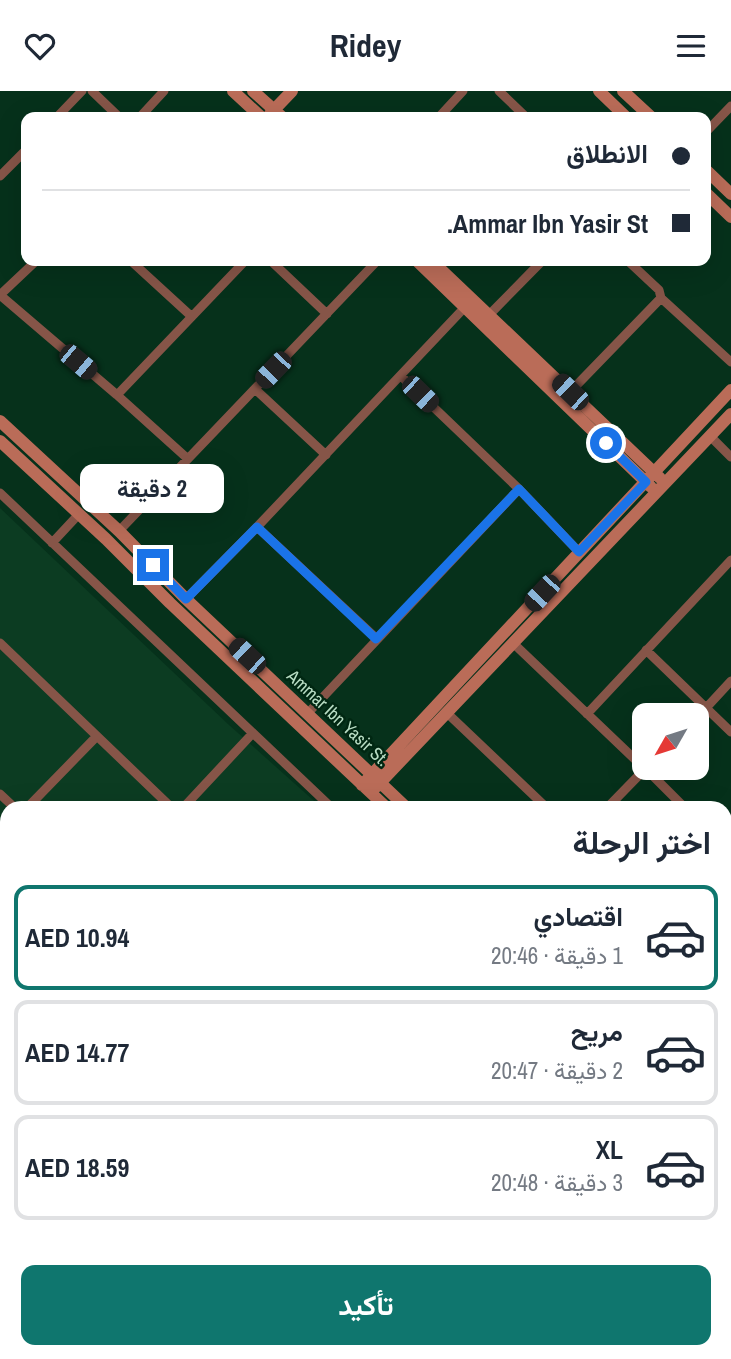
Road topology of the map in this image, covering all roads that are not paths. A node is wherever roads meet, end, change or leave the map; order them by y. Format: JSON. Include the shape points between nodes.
{"nodes":[{"id":1,"x":82,"y":91,"type":"edge"},
{"id":2,"x":92,"y":91,"type":"edge"},
{"id":3,"x":164,"y":91,"type":"edge"},
{"id":4,"x":233,"y":91,"type":"edge"},
{"id":5,"x":292,"y":91,"type":"edge"},
{"id":6,"x":463,"y":91,"type":"edge"},
{"id":7,"x":499,"y":91,"type":"edge"},
{"id":8,"x":599,"y":91,"type":"edge"},
{"id":9,"x":623,"y":91,"type":"edge"},
{"id":10,"x":259,"y":93,"type":"edge"},
{"id":11,"x":731,"y":106,"type":"edge"},
{"id":12,"x":250,"y":107,"type":"junction"},
{"id":13,"x":62,"y":112,"type":"edge"},
{"id":14,"x":114,"y":112,"type":"edge"},
{"id":15,"x":145,"y":112,"type":"edge"},
{"id":16,"x":256,"y":112,"type":"edge"},
{"id":17,"x":272,"y":112,"type":"edge"},
{"id":18,"x":276,"y":112,"type":"edge"},
{"id":19,"x":444,"y":112,"type":"edge"},
{"id":20,"x":521,"y":112,"type":"edge"},
{"id":21,"x":621,"y":112,"type":"edge"},
{"id":22,"x":646,"y":112,"type":"edge"},
{"id":23,"x":711,"y":127,"type":"edge"},
{"id":24,"x":21,"y":158,"type":"edge"},
{"id":25,"x":711,"y":175,"type":"edge"},
{"id":26,"x":0,"y":176,"type":"edge"},
{"id":27,"x":731,"y":194,"type":"edge"},
{"id":28,"x":711,"y":198,"type":"edge"},
{"id":29,"x":731,"y":217,"type":"edge"},
{"id":30,"x":31,"y":266,"type":"edge"},
{"id":31,"x":136,"y":266,"type":"edge"},
{"id":32,"x":239,"y":266,"type":"edge"},
{"id":33,"x":276,"y":266,"type":"edge"},
{"id":34,"x":372,"y":266,"type":"edge"},
{"id":35,"x":422,"y":266,"type":"edge"},
{"id":36,"x":442,"y":266,"type":"edge"},
{"id":37,"x":537,"y":266,"type":"edge"},
{"id":38,"x":633,"y":266,"type":"edge"},
{"id":39,"x":661,"y":298,"type":"junction"},
{"id":40,"x":466,"y":306,"type":"junction"},
{"id":41,"x":327,"y":314,"type":"junction"},
{"id":42,"x":489,"y":315,"type":"junction"},
{"id":43,"x":191,"y":316,"type":"junction"},
{"id":44,"x":731,"y":362,"type":"edge"},
{"id":45,"x":401,"y":376,"type":"junction"},
{"id":46,"x":255,"y":389,"type":"junction"},
{"id":47,"x":731,"y":390,"type":"edge"},
{"id":48,"x":570,"y":392,"type":"junction"},
{"id":49,"x":117,"y":395,"type":"junction"},
{"id":50,"x":731,"y":414,"type":"edge"},
{"id":51,"x":0,"y":421,"type":"edge"},
{"id":52,"x":710,"y":436,"type":"junction"},
{"id":53,"x":0,"y":441,"type":"edge"},
{"id":54,"x":326,"y":455,"type":"junction"},
{"id":55,"x":731,"y":457,"type":"edge"},
{"id":56,"x":188,"y":459,"type":"junction"},
{"id":57,"x":650,"y":477,"type":"junction"},
{"id":58,"x":661,"y":487,"type":"junction"},
{"id":59,"x":519,"y":489,"type":"junction"},
{"id":60,"x":0,"y":493,"type":"edge"},
{"id":61,"x":79,"y":514,"type":"junction"},
{"id":62,"x":257,"y":527,"type":"junction"},
{"id":63,"x":119,"y":531,"type":"junction"},
{"id":64,"x":52,"y":543,"type":"junction"},
{"id":65,"x":579,"y":552,"type":"junction"},
{"id":66,"x":731,"y":560,"type":"edge"},
{"id":67,"x":186,"y":599,"type":"junction"},
{"id":68,"x":376,"y":639,"type":"junction"},
{"id":69,"x":0,"y":643,"type":"edge"},
{"id":70,"x":513,"y":643,"type":"junction"},
{"id":71,"x":646,"y":650,"type":"junction"},
{"id":72,"x":731,"y":681,"type":"edge"},
{"id":73,"x":701,"y":703,"type":"edge"},
{"id":74,"x":709,"y":705,"type":"edge"},
{"id":75,"x":709,"y":711,"type":"edge"},
{"id":76,"x":308,"y":713,"type":"junction"},
{"id":77,"x":447,"y":713,"type":"junction"},
{"id":78,"x":587,"y":713,"type":"junction"},
{"id":79,"x":731,"y":732,"type":"edge"},
{"id":80,"x":252,"y":733,"type":"junction"},
{"id":81,"x":97,"y":736,"type":"junction"},
{"id":82,"x":632,"y":756,"type":"edge"},
{"id":83,"x":377,"y":778,"type":"junction"},
{"id":84,"x":633,"y":781,"type":"edge"},
{"id":85,"x":658,"y":781,"type":"edge"},
{"id":86,"x":367,"y":789,"type":"junction"},
{"id":87,"x":34,"y":801,"type":"edge"},
{"id":88,"x":165,"y":801,"type":"edge"},
{"id":89,"x":189,"y":801,"type":"edge"},
{"id":90,"x":323,"y":801,"type":"edge"},
{"id":91,"x":380,"y":801,"type":"edge"},
{"id":92,"x":400,"y":801,"type":"edge"},
{"id":93,"x":540,"y":801,"type":"edge"},
{"id":94,"x":614,"y":801,"type":"edge"},
{"id":95,"x":678,"y":801,"type":"edge"}],
"edges":[{"from":1,"to":13,"type":"street"},
{"from":2,"to":14,"type":"street"},
{"from":3,"to":15,"type":"street"},
{"from":4,"to":12,"type":"street"},
{"from":5,"to":18,"type":"street"},
{"from":6,"to":19,"type":"street"},
{"from":7,"to":20,"type":"street"},
{"from":8,"to":21,"type":"street"},
{"from":9,"to":22,"type":"street"},
{"from":10,"to":12,"type":"street"},
{"from":10,"to":17,"type":"street"},
{"from":11,"to":23,"type":"street"},
{"from":12,"to":16,"type":"street"},
{"from":24,"to":26,"type":"street"},
{"from":25,"to":27,"type":"street"},
{"from":28,"to":29,"type":"street"},
{"from":30,"to":49,"type":"street","via":[[0,295]]},
{"from":31,"to":43,"type":"street"},
{"from":32,"to":43,"type":"street"},
{"from":33,"to":41,"type":"street"},
{"from":34,"to":41,"type":"street"},
{"from":35,"to":40,"type":"street"},
{"from":36,"to":42,"type":"street"},
{"from":37,"to":42,"type":"street"},
{"from":38,"to":39,"type":"street","via":[[659,290]]},
{"from":39,"to":44,"type":"street"},
{"from":39,"to":48,"type":"street"},
{"from":40,"to":45,"type":"street"},
{"from":40,"to":57,"type":"street"},
{"from":41,"to":46,"type":"street"},
{"from":42,"to":48,"type":"street"},
{"from":43,"to":49,"type":"street"},
{"from":45,"to":54,"type":"street"},
{"from":45,"to":59,"type":"street"},
{"from":46,"to":54,"type":"street"},
{"from":46,"to":56,"type":"street"},
{"from":47,"to":57,"type":"street"},
{"from":48,"to":57,"type":"street"},
{"from":49,"to":56,"type":"street"},
{"from":50,"to":52,"type":"street"},
{"from":51,"to":63,"type":"street","name":"Ammar Ibn Yasir St."},
{"from":52,"to":55,"type":"street"},
{"from":52,"to":58,"type":"street"},
{"from":53,"to":61,"type":"street","name":"Ammar Ibn Yasir St."},
{"from":54,"to":62,"type":"street"},
{"from":56,"to":63,"type":"street"},
{"from":57,"to":58,"type":"street"},
{"from":57,"to":65,"type":"street"},
{"from":58,"to":70,"type":"street"},
{"from":59,"to":65,"type":"street"},
{"from":59,"to":68,"type":"street"},
{"from":60,"to":64,"type":"street"},
{"from":61,"to":64,"type":"street"},
{"from":61,"to":86,"type":"street","name":"Ammar Ibn Yasir St."},
{"from":62,"to":67,"type":"street"},
{"from":62,"to":68,"type":"street"},
{"from":63,"to":67,"type":"street","name":"Ammar Ibn Yasir St."},
{"from":64,"to":80,"type":"street"},
{"from":65,"to":83,"type":"street"},
{"from":66,"to":71,"type":"street"},
{"from":67,"to":76,"type":"street","name":"Ammar Ibn Yasir St."},
{"from":68,"to":76,"type":"street"},
{"from":69,"to":81,"type":"street"},
{"from":70,"to":77,"type":"street"},
{"from":70,"to":78,"type":"street"},
{"from":71,"to":73,"type":"street"},
{"from":71,"to":78,"type":"street"},
{"from":72,"to":74,"type":"street"},
{"from":75,"to":79,"type":"street"},
{"from":76,"to":83,"type":"street","name":"Ammar Ibn Yasir St."},
{"from":77,"to":83,"type":"street"},
{"from":77,"to":93,"type":"street"},
{"from":78,"to":82,"type":"street"},
{"from":80,"to":89,"type":"street"},
{"from":80,"to":90,"type":"street"},
{"from":81,"to":87,"type":"street"},
{"from":81,"to":88,"type":"street"},
{"from":83,"to":86,"type":"street"},
{"from":83,"to":92,"type":"street","name":"Ammar Ibn Yasir St."},
{"from":84,"to":94,"type":"street"},
{"from":85,"to":95,"type":"street"},
{"from":86,"to":91,"type":"street","name":"Ammar Ibn Yasir St."}]}
